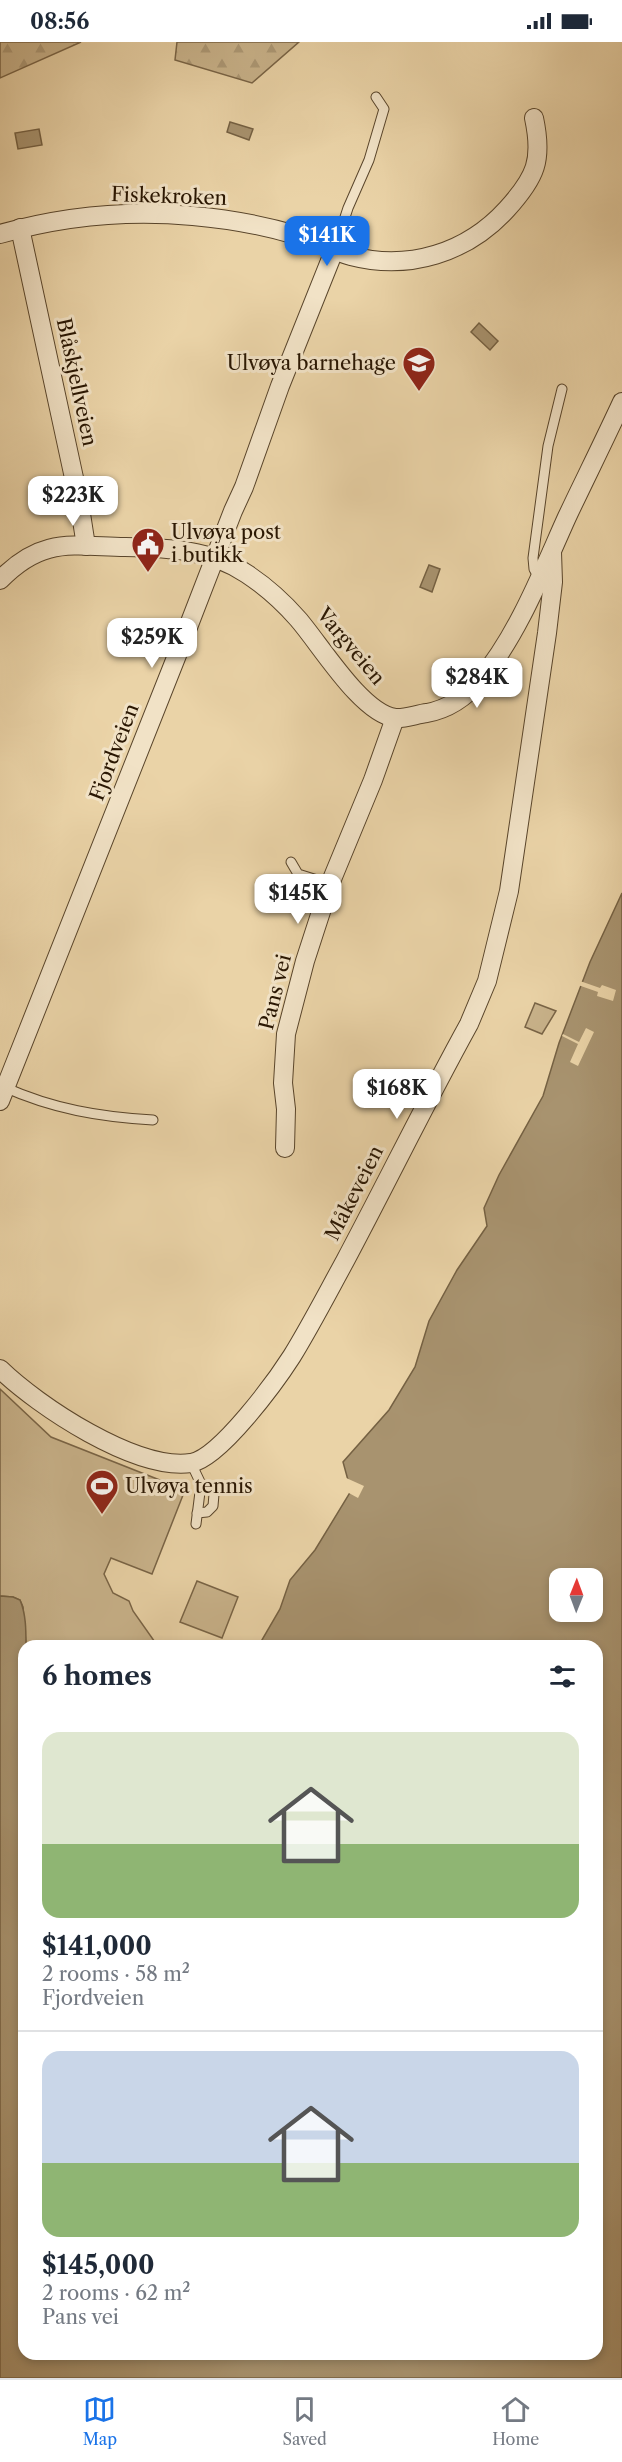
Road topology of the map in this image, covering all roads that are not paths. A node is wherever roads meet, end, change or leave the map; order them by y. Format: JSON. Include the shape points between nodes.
{"nodes":[{"id":1,"x":376,"y":98,"type":"dead end"},
{"id":2,"x":534,"y":118,"type":"dead end"},
{"id":3,"x":20,"y":228,"type":"junction"},
{"id":4,"x":0,"y":234,"type":"edge"},
{"id":5,"x":334,"y":251,"type":"junction"},
{"id":6,"x":562,"y":389,"type":"dead end"},
{"id":7,"x":622,"y":402,"type":"edge"},
{"id":8,"x":86,"y":546,"type":"junction"},
{"id":9,"x":552,"y":552,"type":"junction"},
{"id":10,"x":215,"y":557,"type":"junction"},
{"id":11,"x":539,"y":578,"type":"junction"},
{"id":12,"x":0,"y":580,"type":"edge"},
{"id":13,"x":395,"y":718,"type":"junction"},
{"id":14,"x":291,"y":862,"type":"dead end"},
{"id":15,"x":330,"y":884,"type":"junction"},
{"id":16,"x":2,"y":1092,"type":"edge"},
{"id":17,"x":153,"y":1120,"type":"dead end"},
{"id":18,"x":285,"y":1148,"type":"dead end"},
{"id":19,"x":0,"y":1369,"type":"edge"},
{"id":20,"x":191,"y":1462,"type":"junction"},
{"id":21,"x":201,"y":1484,"type":"junction"},
{"id":22,"x":197,"y":1513,"type":"junction"},
{"id":23,"x":196,"y":1524,"type":"dead end"}],
"edges":[{"from":1,"to":5,"type":"lane","via":[[384,109],[378,136]]},
{"from":2,"to":5,"type":"street","name":"Fiskekroken","via":[[539,142],[531,176],[519,196],[476,235],[453,249],[416,261],[394,263]]},
{"from":3,"to":4,"type":"street","name":"Fiskekroken"},
{"from":3,"to":5,"type":"street","name":"Fiskekroken","via":[[116,214],[180,215],[235,220],[274,229]]},
{"from":3,"to":8,"type":"street","name":"Blåskjellveien"},
{"from":5,"to":10,"type":"street","name":"Fjordveien"},
{"from":6,"to":11,"type":"lane","via":[[548,446],[533,558]]},
{"from":7,"to":9,"type":"street"},
{"from":8,"to":10,"type":"street","name":"Vargveien","via":[[152,548]]},
{"from":8,"to":12,"type":"street","name":"Vargveien","via":[[45,548],[12,567]]},
{"from":9,"to":11,"type":"street"},
{"from":9,"to":20,"type":"street","name":"Måkeveien","via":[[547,633],[509,891],[487,981],[469,1024],[292,1356],[237,1427],[213,1451]]},
{"from":10,"to":13,"type":"street","name":"Vargveien","via":[[246,573],[276,597],[355,690],[378,710]]},
{"from":10,"to":16,"type":"street","name":"Fjordveien"},
{"from":11,"to":13,"type":"street","via":[[497,656],[464,696],[434,711]]},
{"from":13,"to":15,"type":"street","name":"Pans vei"},
{"from":14,"to":15,"type":"lane","via":[[298,874]]},
{"from":15,"to":18,"type":"street","name":"Pans vei","via":[[286,1034]]},
{"from":16,"to":17,"type":"lane","via":[[105,1117]]},
{"from":19,"to":20,"type":"street","name":"Måkeveien","via":[[62,1417],[104,1440],[161,1462]]},
{"from":20,"to":21,"type":"lane"},
{"from":21,"to":22,"type":"lane"},
{"from":21,"to":22,"type":"lane","via":[[210,1487],[214,1494],[213,1506],[207,1512]]},
{"from":22,"to":23,"type":"lane"}]}
